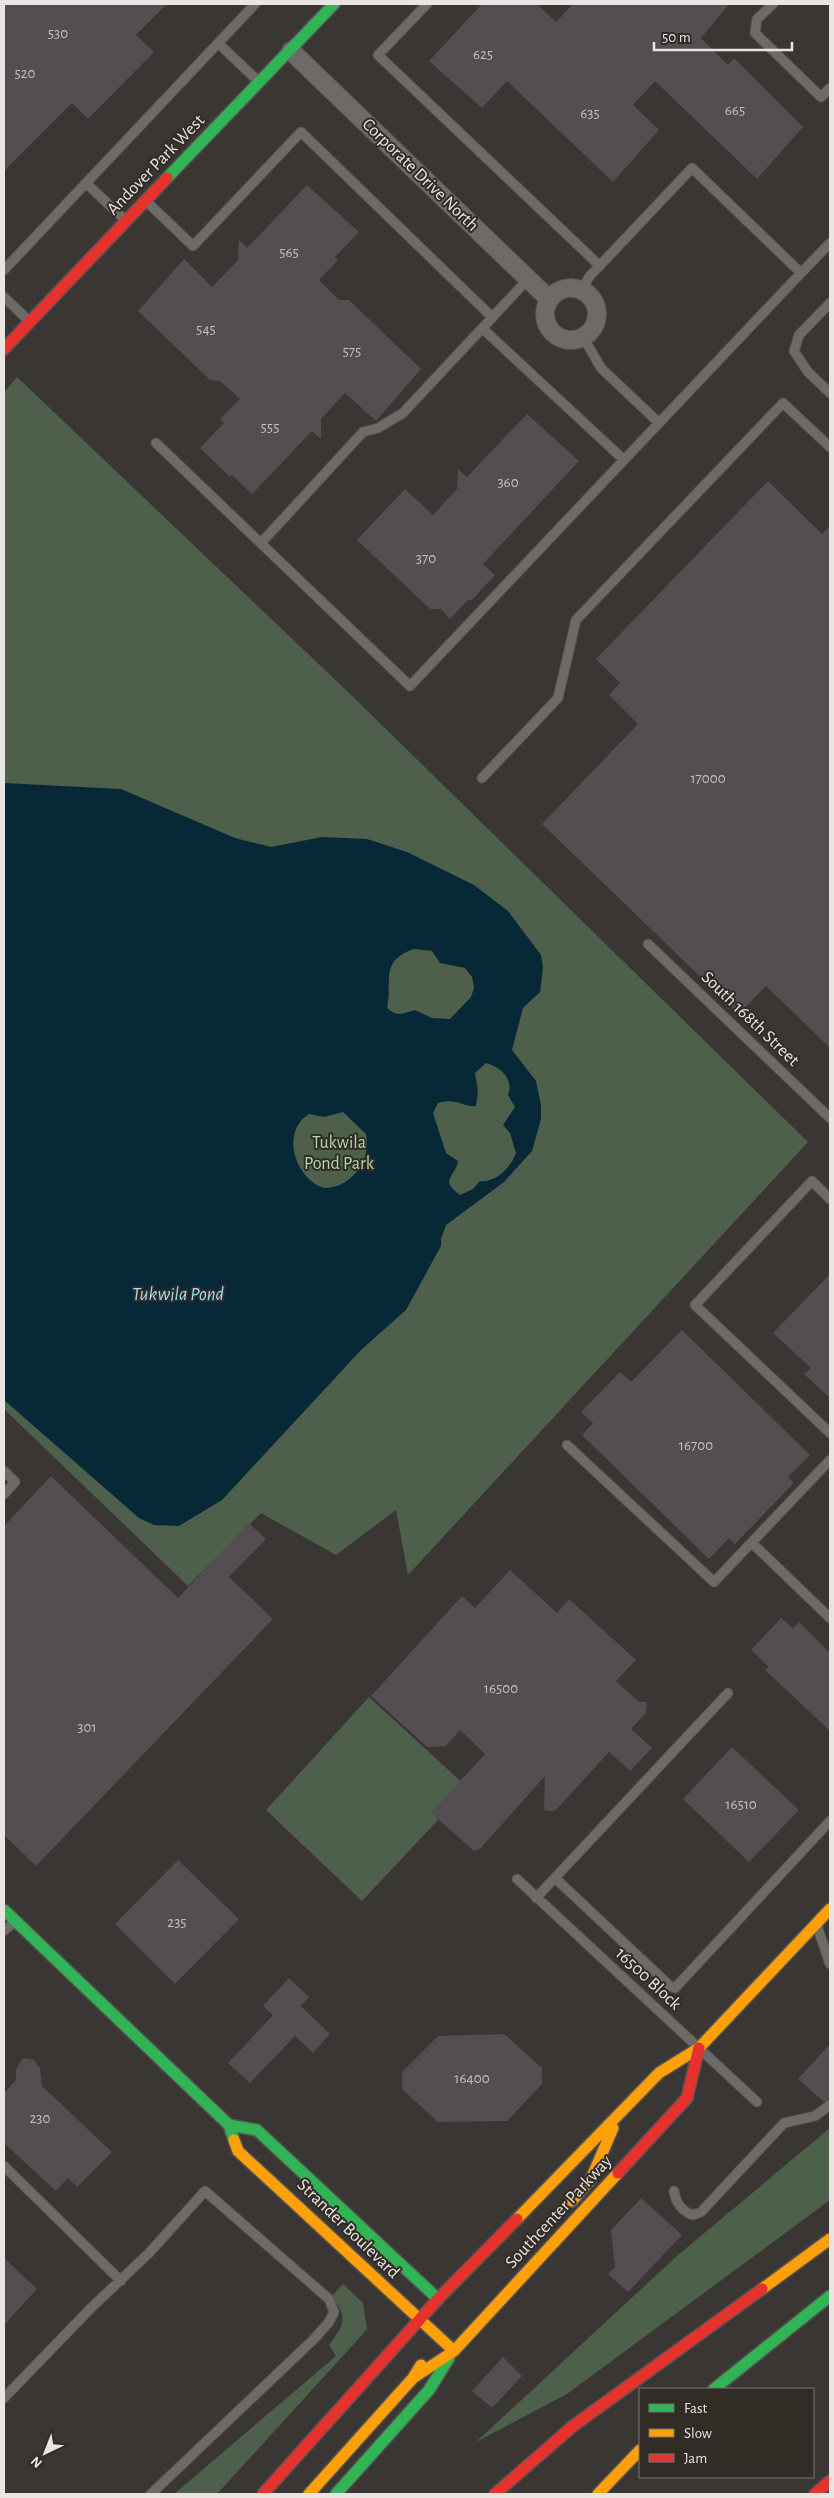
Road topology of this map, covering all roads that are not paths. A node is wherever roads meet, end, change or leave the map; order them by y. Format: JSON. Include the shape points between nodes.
{"nodes":[{"id":1,"x":254,"y":4,"type":"edge"},
{"id":2,"x":334,"y":4,"type":"edge"},
{"id":3,"x":427,"y":4,"type":"edge"},
{"id":4,"x":773,"y":4,"type":"edge"},
{"id":5,"x":218,"y":43,"type":"junction"},
{"id":6,"x":291,"y":51,"type":"junction"},
{"id":7,"x":260,"y":82,"type":"junction"},
{"id":8,"x":830,"y":88,"type":"edge"},
{"id":9,"x":86,"y":183,"type":"junction"},
{"id":10,"x":146,"y":201,"type":"junction"},
{"id":11,"x":126,"y":221,"type":"junction"},
{"id":12,"x":830,"y":243,"type":"edge"},
{"id":13,"x":600,"y":266,"type":"junction"},
{"id":14,"x":4,"y":270,"type":"edge"},
{"id":15,"x":801,"y":273,"type":"junction"},
{"id":16,"x":529,"y":278,"type":"junction"},
{"id":17,"x":582,"y":290,"type":"junction"},
{"id":18,"x":4,"y":297,"type":"edge"},
{"id":19,"x":549,"y":298,"type":"junction"},
{"id":20,"x":830,"y":303,"type":"edge"},
{"id":21,"x":492,"y":317,"type":"junction"},
{"id":22,"x":29,"y":322,"type":"junction"},
{"id":23,"x":482,"y":328,"type":"junction"},
{"id":24,"x":583,"y":338,"type":"junction"},
{"id":25,"x":4,"y":349,"type":"edge"},
{"id":26,"x":830,"y":393,"type":"edge"},
{"id":27,"x":659,"y":423,"type":"junction"},
{"id":28,"x":156,"y":443,"type":"dead end"},
{"id":29,"x":830,"y":447,"type":"edge"},
{"id":30,"x":624,"y":460,"type":"junction"},
{"id":31,"x":261,"y":543,"type":"junction"},
{"id":32,"x":482,"y":778,"type":"dead end"},
{"id":33,"x":648,"y":944,"type":"dead end"},
{"id":34,"x":830,"y":1118,"type":"edge"},
{"id":35,"x":830,"y":1199,"type":"edge"},
{"id":36,"x":830,"y":1433,"type":"edge"},
{"id":37,"x":568,"y":1445,"type":"dead end"},
{"id":38,"x":830,"y":1460,"type":"edge"},
{"id":39,"x":4,"y":1471,"type":"edge"},
{"id":40,"x":4,"y":1494,"type":"edge"},
{"id":41,"x":752,"y":1543,"type":"junction"},
{"id":42,"x":830,"y":1618,"type":"edge"},
{"id":43,"x":728,"y":1693,"type":"dead end"},
{"id":44,"x":830,"y":1821,"type":"edge"},
{"id":45,"x":555,"y":1878,"type":"junction"},
{"id":46,"x":517,"y":1879,"type":"dead end"},
{"id":47,"x":536,"y":1898,"type":"junction"},
{"id":48,"x":830,"y":1909,"type":"edge"},
{"id":49,"x":4,"y":1910,"type":"edge"},
{"id":50,"x":15,"y":1921,"type":"junction"},
{"id":51,"x":817,"y":1924,"type":"junction"},
{"id":52,"x":4,"y":1931,"type":"edge"},
{"id":53,"x":830,"y":1964,"type":"edge"},
{"id":54,"x":699,"y":2048,"type":"junction"},
{"id":55,"x":757,"y":2102,"type":"dead end"},
{"id":56,"x":830,"y":2105,"type":"edge"},
{"id":57,"x":619,"y":2114,"type":"junction"},
{"id":58,"x":229,"y":2125,"type":"junction"},
{"id":59,"x":4,"y":2166,"type":"edge"},
{"id":60,"x":674,"y":2191,"type":"dead end"},
{"id":61,"x":576,"y":2219,"type":"junction"},
{"id":62,"x":830,"y":2239,"type":"edge"},
{"id":63,"x":121,"y":2280,"type":"junction"},
{"id":64,"x":830,"y":2296,"type":"edge"},
{"id":65,"x":438,"y":2299,"type":"junction"},
{"id":66,"x":418,"y":2320,"type":"junction"},
{"id":67,"x":426,"y":2348,"type":"junction"},
{"id":68,"x":454,"y":2351,"type":"junction"},
{"id":69,"x":661,"y":2363,"type":"junction"},
{"id":70,"x":413,"y":2378,"type":"junction"},
{"id":71,"x":715,"y":2388,"type":"edge"},
{"id":72,"x":4,"y":2398,"type":"edge"},
{"id":73,"x":589,"y":2430,"type":"dead end"},
{"id":74,"x":639,"y":2451,"type":"edge"},
{"id":75,"x":830,"y":2481,"type":"edge"},
{"id":76,"x":151,"y":2494,"type":"edge"},
{"id":77,"x":263,"y":2494,"type":"edge"},
{"id":78,"x":309,"y":2494,"type":"edge"},
{"id":79,"x":336,"y":2494,"type":"edge"},
{"id":80,"x":496,"y":2494,"type":"edge"},
{"id":81,"x":598,"y":2494,"type":"edge"},
{"id":82,"x":815,"y":2494,"type":"edge"}],
"edges":[{"from":1,"to":5,"type":"lane"},
{"from":2,"to":6,"type":"main road","name":"Andover Park West"},
{"from":3,"to":13,"type":"lane","via":[[378,55]]},
{"from":4,"to":8,"type":"lane","via":[[757,19],[755,33],[821,97]]},
{"from":5,"to":7,"type":"lane"},
{"from":5,"to":9,"type":"lane"},
{"from":6,"to":7,"type":"main road","name":"Andover Park West"},
{"from":6,"to":16,"type":"street","name":"Corporate Drive North"},
{"from":7,"to":10,"type":"main road","name":"Andover Park West"},
{"from":9,"to":11,"type":"lane"},
{"from":9,"to":14,"type":"lane"},
{"from":10,"to":11,"type":"main road","name":"Andover Park West"},
{"from":10,"to":21,"type":"lane","via":[[193,246],[301,132]]},
{"from":11,"to":22,"type":"main road","name":"Andover Park West"},
{"from":12,"to":15,"type":"lane"},
{"from":13,"to":15,"type":"lane","via":[[692,168]]},
{"from":13,"to":17,"type":"lane"},
{"from":15,"to":27,"type":"lane"},
{"from":16,"to":19,"type":"street","name":"Corporate Drive North"},
{"from":16,"to":21,"type":"lane"},
{"from":17,"to":19,"type":"street","via":[[564,288]]},
{"from":17,"to":24,"type":"street","via":[[595,303],[597,312],[593,329]]},
{"from":18,"to":22,"type":"lane"},
{"from":19,"to":24,"type":"street","via":[[544,314],[550,330],[571,341]]},
{"from":20,"to":26,"type":"lane","via":[[799,335],[794,352],[808,372]]},
{"from":21,"to":23,"type":"lane"},
{"from":22,"to":25,"type":"main road","name":"Andover Park West"},
{"from":23,"to":30,"type":"lane"},
{"from":23,"to":31,"type":"lane","via":[[403,413],[378,428],[363,432]]},
{"from":24,"to":27,"type":"lane","via":[[601,368]]},
{"from":27,"to":30,"type":"lane"},
{"from":28,"to":31,"type":"lane"},
{"from":29,"to":32,"type":"lane","via":[[783,403],[576,620],[558,698]]},
{"from":30,"to":31,"type":"lane","via":[[410,686]]},
{"from":33,"to":34,"type":"lane","name":"South 168th Street"},
{"from":35,"to":36,"type":"lane","via":[[812,1181],[695,1305]]},
{"from":37,"to":41,"type":"lane","via":[[714,1582]]},
{"from":38,"to":41,"type":"lane"},
{"from":39,"to":40,"type":"lane","via":[[15,1482]]},
{"from":41,"to":42,"type":"lane"},
{"from":43,"to":45,"type":"lane"},
{"from":44,"to":45,"type":"lane","via":[[675,1988]]},
{"from":45,"to":47,"type":"lane"},
{"from":46,"to":47,"type":"lane","name":"16500 Block"},
{"from":47,"to":54,"type":"lane","name":"16500 Block"},
{"from":48,"to":51,"type":"main road","name":"Southcenter Parkway"},
{"from":49,"to":50,"type":"main road","name":"Strander Boulevard"},
{"from":50,"to":52,"type":"lane"},
{"from":50,"to":58,"type":"main road","name":"Strander Boulevard"},
{"from":51,"to":53,"type":"lane"},
{"from":51,"to":54,"type":"main road","name":"Southcenter Parkway"},
{"from":54,"to":55,"type":"lane","name":"16500 Block"},
{"from":54,"to":57,"type":"main road","name":"Southcenter Parkway","via":[[659,2073]]},
{"from":54,"to":61,"type":"main road","name":"Southcenter Parkway","via":[[687,2098]]},
{"from":56,"to":60,"type":"lane","via":[[815,2116],[784,2123],[701,2212],[694,2214],[681,2208]]},
{"from":57,"to":61,"type":"main road","via":[[591,2180],[571,2201],[570,2211]]},
{"from":57,"to":65,"type":"main road","name":"Southcenter Parkway"},
{"from":58,"to":65,"type":"main road","name":"Strander Boulevard","via":[[258,2130]]},
{"from":58,"to":66,"type":"main road","name":"Strander Boulevard","via":[[238,2151]]},
{"from":59,"to":63,"type":"lane"},
{"from":61,"to":68,"type":"main road","name":"Southcenter Parkway"},
{"from":62,"to":69,"type":"main road"},
{"from":63,"to":72,"type":"lane"},
{"from":63,"to":76,"type":"lane","via":[[205,2191],[329,2298],[334,2312],[314,2339]]},
{"from":64,"to":71,"type":"main road"},
{"from":65,"to":66,"type":"main road","name":"Southcenter Parkway"},
{"from":65,"to":67,"type":"main road","name":"Southcenter Parkway"},
{"from":66,"to":67,"type":"main road","name":"Strander Boulevard"},
{"from":66,"to":77,"type":"main road","name":"Southcenter Parkway"},
{"from":67,"to":68,"type":"main road","name":"Strander Boulevard"},
{"from":67,"to":70,"type":"main road","name":"Southcenter Parkway"},
{"from":68,"to":70,"type":"main road","name":"Southcenter Parkway"},
{"from":68,"to":79,"type":"main road","via":[[429,2390]]},
{"from":69,"to":73,"type":"main road"},
{"from":69,"to":80,"type":"main road","via":[[573,2426]]},
{"from":70,"to":78,"type":"main road","name":"Southcenter Parkway"},
{"from":74,"to":81,"type":"main road"},
{"from":75,"to":82,"type":"main road"}]}
